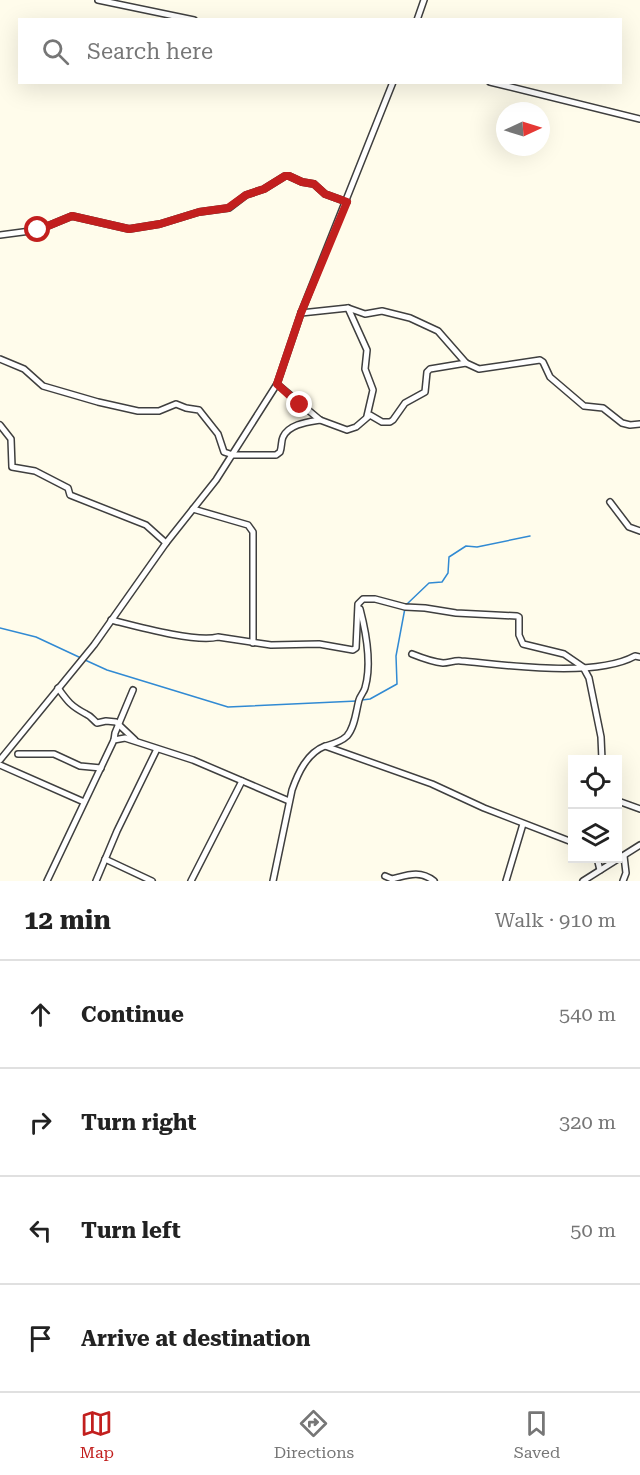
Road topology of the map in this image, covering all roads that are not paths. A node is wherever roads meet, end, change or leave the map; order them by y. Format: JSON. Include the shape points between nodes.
{"nodes":[{"id":1,"x":98,"y":0,"type":"edge"},
{"id":2,"x":424,"y":0,"type":"edge"},
{"id":3,"x":184,"y":18,"type":"edge"},
{"id":4,"x":418,"y":18,"type":"edge"},
{"id":5,"x":392,"y":84,"type":"edge"},
{"id":6,"x":498,"y":84,"type":"edge"},
{"id":7,"x":640,"y":119,"type":"edge"},
{"id":8,"x":347,"y":202,"type":"junction"},
{"id":9,"x":0,"y":235,"type":"edge"},
{"id":10,"x":348,"y":308,"type":"junction"},
{"id":11,"x":301,"y":313,"type":"junction"},
{"id":12,"x":0,"y":359,"type":"edge"},
{"id":13,"x":466,"y":363,"type":"junction"},
{"id":14,"x":277,"y":384,"type":"junction"},
{"id":15,"x":367,"y":416,"type":"junction"},
{"id":16,"x":320,"y":420,"type":"junction"},
{"id":17,"x":640,"y":424,"type":"edge"},
{"id":18,"x":0,"y":425,"type":"edge"},
{"id":19,"x":233,"y":455,"type":"junction"},
{"id":20,"x":610,"y":502,"type":"dead end"},
{"id":21,"x":193,"y":509,"type":"junction"},
{"id":22,"x":640,"y":531,"type":"edge"},
{"id":23,"x":166,"y":543,"type":"junction"},
{"id":24,"x":358,"y":603,"type":"junction"},
{"id":25,"x":111,"y":620,"type":"junction"},
{"id":26,"x":253,"y":643,"type":"junction"},
{"id":27,"x":412,"y":654,"type":"dead end"},
{"id":28,"x":640,"y":657,"type":"edge"},
{"id":29,"x":583,"y":668,"type":"junction"},
{"id":30,"x":57,"y":688,"type":"junction"},
{"id":31,"x":133,"y":690,"type":"dead end"},
{"id":32,"x":118,"y":725,"type":"junction"},
{"id":33,"x":114,"y":740,"type":"junction"},
{"id":34,"x":139,"y":743,"type":"junction"},
{"id":35,"x":325,"y":746,"type":"junction"},
{"id":36,"x":157,"y":749,"type":"junction"},
{"id":37,"x":18,"y":754,"type":"dead end"},
{"id":38,"x":602,"y":755,"type":"edge"},
{"id":39,"x":0,"y":760,"type":"edge"},
{"id":40,"x":0,"y":765,"type":"edge"},
{"id":41,"x":101,"y":768,"type":"junction"},
{"id":42,"x":242,"y":782,"type":"junction"},
{"id":43,"x":288,"y":801,"type":"junction"},
{"id":44,"x":84,"y":802,"type":"junction"},
{"id":45,"x":622,"y":802,"type":"edge"},
{"id":46,"x":640,"y":808,"type":"edge"},
{"id":47,"x":523,"y":824,"type":"junction"},
{"id":48,"x":568,"y":840,"type":"edge"},
{"id":49,"x":640,"y":844,"type":"edge"},
{"id":50,"x":624,"y":856,"type":"junction"},
{"id":51,"x":105,"y":859,"type":"junction"},
{"id":52,"x":598,"y":863,"type":"edge"},
{"id":53,"x":600,"y":870,"type":"junction"},
{"id":54,"x":385,"y":876,"type":"dead end"},
{"id":55,"x":47,"y":881,"type":"edge"},
{"id":56,"x":96,"y":881,"type":"edge"},
{"id":57,"x":152,"y":881,"type":"edge"},
{"id":58,"x":191,"y":881,"type":"edge"},
{"id":59,"x":273,"y":881,"type":"edge"},
{"id":60,"x":434,"y":881,"type":"edge"},
{"id":61,"x":506,"y":881,"type":"edge"},
{"id":62,"x":583,"y":881,"type":"edge"},
{"id":63,"x":623,"y":881,"type":"edge"}],
"edges":[{"from":1,"to":3,"type":"street"},
{"from":2,"to":4,"type":"street"},
{"from":5,"to":8,"type":"street"},
{"from":6,"to":7,"type":"street"},
{"from":8,"to":9,"type":"street","via":[[325,194],[314,184],[285,176],[228,208],[160,224],[129,229],[72,216],[38,230]]},
{"from":8,"to":11,"type":"street"},
{"from":10,"to":11,"type":"street"},
{"from":10,"to":13,"type":"street","via":[[365,314],[382,311],[425,324],[438,331]]},
{"from":10,"to":15,"type":"street","via":[[367,350],[365,369],[373,390]]},
{"from":11,"to":14,"type":"street"},
{"from":12,"to":19,"type":"street","via":[[24,369],[44,386],[98,402],[138,411],[159,411],[176,404],[199,410],[218,434],[224,452]]},
{"from":13,"to":15,"type":"street","via":[[430,369],[425,393],[405,403],[390,422]]},
{"from":13,"to":17,"type":"street","via":[[486,369],[540,360],[550,377],[584,406],[603,408],[622,423]]},
{"from":14,"to":16,"type":"street"},
{"from":14,"to":19,"type":"street"},
{"from":15,"to":16,"type":"street","via":[[347,430]]},
{"from":16,"to":19,"type":"street","via":[[287,431],[276,455]]},
{"from":18,"to":23,"type":"street","via":[[11,439],[12,467],[35,471],[68,488],[70,495],[146,525]]},
{"from":19,"to":21,"type":"street"},
{"from":20,"to":22,"type":"street","via":[[629,527]]},
{"from":21,"to":23,"type":"street"},
{"from":21,"to":26,"type":"street","via":[[248,525],[253,532]]},
{"from":23,"to":25,"type":"street"},
{"from":24,"to":26,"type":"street","via":[[357,641],[353,650],[319,644]]},
{"from":24,"to":29,"type":"street","via":[[375,599],[456,614],[511,614],[519,617],[523,644],[564,654]]},
{"from":24,"to":35,"type":"street","via":[[365,629],[365,688],[348,736]]},
{"from":25,"to":26,"type":"street","via":[[172,634]]},
{"from":25,"to":30,"type":"street"},
{"from":27,"to":29,"type":"street","via":[[442,663]]},
{"from":28,"to":29,"type":"street"},
{"from":29,"to":38,"type":"street","via":[[589,678]]},
{"from":30,"to":32,"type":"street","via":[[77,711],[98,723],[111,721]]},
{"from":30,"to":39,"type":"street"},
{"from":31,"to":32,"type":"street"},
{"from":32,"to":33,"type":"street"},
{"from":32,"to":34,"type":"street"},
{"from":33,"to":34,"type":"street","via":[[126,738]]},
{"from":33,"to":41,"type":"street"},
{"from":34,"to":36,"type":"street"},
{"from":35,"to":43,"type":"street","via":[[317,749],[302,768]]},
{"from":35,"to":47,"type":"street","via":[[432,784]]},
{"from":36,"to":42,"type":"street"},
{"from":36,"to":51,"type":"street"},
{"from":37,"to":41,"type":"street","via":[[54,754],[80,766]]},
{"from":40,"to":44,"type":"street"},
{"from":41,"to":44,"type":"street"},
{"from":42,"to":43,"type":"street"},
{"from":42,"to":58,"type":"street"},
{"from":43,"to":59,"type":"street"},
{"from":44,"to":55,"type":"street"},
{"from":45,"to":46,"type":"street"},
{"from":47,"to":48,"type":"street"},
{"from":47,"to":61,"type":"street"},
{"from":49,"to":50,"type":"street"},
{"from":50,"to":53,"type":"street"},
{"from":50,"to":63,"type":"street"},
{"from":51,"to":56,"type":"street"},
{"from":51,"to":57,"type":"street"},
{"from":52,"to":53,"type":"street"},
{"from":53,"to":62,"type":"street"},
{"from":54,"to":60,"type":"street","via":[[392,879],[421,874]]}]}
